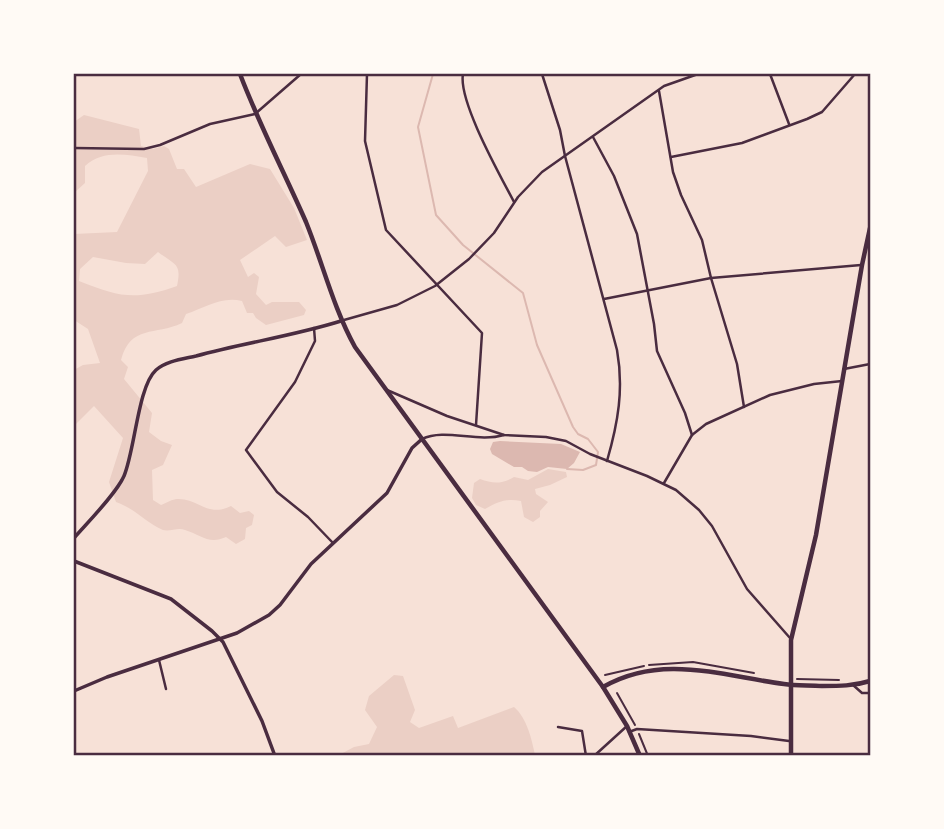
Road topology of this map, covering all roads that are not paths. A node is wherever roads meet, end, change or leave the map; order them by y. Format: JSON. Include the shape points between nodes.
{"nodes":[{"id":1,"x":240,"y":74,"type":"edge"},
{"id":2,"x":301,"y":74,"type":"edge"},
{"id":3,"x":367,"y":74,"type":"edge"},
{"id":4,"x":463,"y":74,"type":"edge"},
{"id":5,"x":542,"y":74,"type":"edge"},
{"id":6,"x":696,"y":74,"type":"edge"},
{"id":7,"x":770,"y":74,"type":"edge"},
{"id":8,"x":855,"y":74,"type":"edge"},
{"id":9,"x":658,"y":90,"type":"junction"},
{"id":10,"x":255,"y":114,"type":"junction"},
{"id":11,"x":789,"y":124,"type":"junction"},
{"id":12,"x":593,"y":137,"type":"junction"},
{"id":13,"x":74,"y":148,"type":"edge"},
{"id":14,"x":565,"y":156,"type":"junction"},
{"id":15,"x":671,"y":157,"type":"junction"},
{"id":16,"x":514,"y":202,"type":"junction"},
{"id":17,"x":870,"y":231,"type":"edge"},
{"id":18,"x":862,"y":265,"type":"junction"},
{"id":19,"x":711,"y":278,"type":"junction"},
{"id":20,"x":435,"y":286,"type":"junction"},
{"id":21,"x":647,"y":290,"type":"junction"},
{"id":22,"x":604,"y":299,"type":"junction"},
{"id":23,"x":341,"y":321,"type":"junction"},
{"id":24,"x":314,"y":328,"type":"junction"},
{"id":25,"x":870,"y":364,"type":"edge"},
{"id":26,"x":844,"y":369,"type":"junction"},
{"id":27,"x":842,"y":381,"type":"junction"},
{"id":28,"x":384,"y":389,"type":"junction"},
{"id":29,"x":744,"y":407,"type":"junction"},
{"id":30,"x":477,"y":425,"type":"junction"},
{"id":31,"x":504,"y":435,"type":"junction"},
{"id":32,"x":692,"y":435,"type":"junction"},
{"id":33,"x":422,"y":439,"type":"junction"},
{"id":34,"x":607,"y":461,"type":"junction"},
{"id":35,"x":664,"y":483,"type":"junction"},
{"id":36,"x":74,"y":538,"type":"edge"},
{"id":37,"x":333,"y":543,"type":"junction"},
{"id":38,"x":74,"y":561,"type":"edge"},
{"id":39,"x":220,"y":639,"type":"junction"},
{"id":40,"x":792,"y":640,"type":"junction"},
{"id":41,"x":159,"y":660,"type":"junction"},
{"id":42,"x":870,"y":681,"type":"edge"},
{"id":43,"x":792,"y":685,"type":"junction"},
{"id":44,"x":853,"y":685,"type":"junction"},
{"id":45,"x":603,"y":687,"type":"junction"},
{"id":46,"x":166,"y":690,"type":"dead end"},
{"id":47,"x":74,"y":691,"type":"edge"},
{"id":48,"x":870,"y":693,"type":"edge"},
{"id":49,"x":627,"y":726,"type":"junction"},
{"id":50,"x":558,"y":727,"type":"dead end"},
{"id":51,"x":629,"y":732,"type":"junction"},
{"id":52,"x":791,"y":742,"type":"junction"},
{"id":53,"x":275,"y":755,"type":"edge"},
{"id":54,"x":586,"y":755,"type":"edge"},
{"id":55,"x":594,"y":755,"type":"edge"},
{"id":56,"x":640,"y":755,"type":"edge"},
{"id":57,"x":791,"y":755,"type":"edge"}],
"edges":[{"from":1,"to":10,"type":"main road"},
{"from":2,"to":10,"type":"street"},
{"from":3,"to":20,"type":"street","via":[[365,141],[386,230]]},
{"from":4,"to":16,"type":"street","via":[[463,90]]},
{"from":5,"to":14,"type":"street"},
{"from":6,"to":9,"type":"street"},
{"from":7,"to":11,"type":"street"},
{"from":8,"to":11,"type":"street","via":[[822,112]]},
{"from":9,"to":12,"type":"street"},
{"from":9,"to":15,"type":"street"},
{"from":10,"to":13,"type":"street","via":[[210,124],[144,149]]},
{"from":10,"to":23,"type":"main road","via":[[305,221]]},
{"from":11,"to":15,"type":"street","via":[[734,146]]},
{"from":12,"to":14,"type":"street"},
{"from":12,"to":21,"type":"street","via":[[638,234]]},
{"from":14,"to":16,"type":"street","via":[[542,172]]},
{"from":14,"to":22,"type":"street"},
{"from":15,"to":19,"type":"street"},
{"from":16,"to":20,"type":"street","via":[[488,240]]},
{"from":17,"to":18,"type":"main road"},
{"from":18,"to":19,"type":"street"},
{"from":18,"to":26,"type":"main road"},
{"from":19,"to":21,"type":"street"},
{"from":19,"to":29,"type":"street","via":[[737,364]]},
{"from":20,"to":23,"type":"street","via":[[397,305]]},
{"from":20,"to":30,"type":"street","via":[[482,333]]},
{"from":21,"to":22,"type":"street"},
{"from":21,"to":32,"type":"street","via":[[657,351]]},
{"from":22,"to":34,"type":"street","via":[[621,376],[620,410]]},
{"from":23,"to":24,"type":"street"},
{"from":23,"to":28,"type":"main road"},
{"from":24,"to":36,"type":"street","via":[[204,353],[155,370],[124,475]]},
{"from":24,"to":37,"type":"street","via":[[315,341],[295,382],[246,450],[277,492]]},
{"from":25,"to":26,"type":"street"},
{"from":26,"to":27,"type":"main road"},
{"from":27,"to":29,"type":"street","via":[[790,389]]},
{"from":27,"to":40,"type":"main road","via":[[816,535]]},
{"from":28,"to":30,"type":"street"},
{"from":28,"to":33,"type":"main road"},
{"from":29,"to":32,"type":"street"},
{"from":30,"to":31,"type":"street"},
{"from":31,"to":33,"type":"street"},
{"from":31,"to":34,"type":"street","via":[[566,441]]},
{"from":32,"to":35,"type":"street"},
{"from":33,"to":37,"type":"street","via":[[387,493]]},
{"from":33,"to":45,"type":"main road"},
{"from":34,"to":35,"type":"street"},
{"from":35,"to":40,"type":"street","via":[[699,510],[747,589]]},
{"from":37,"to":39,"type":"street","via":[[269,615]]},
{"from":38,"to":39,"type":"street","via":[[171,599]]},
{"from":39,"to":41,"type":"street"},
{"from":39,"to":53,"type":"street"},
{"from":40,"to":43,"type":"main road"},
{"from":41,"to":46,"type":"street"},
{"from":41,"to":47,"type":"street"},
{"from":42,"to":44,"type":"main road"},
{"from":43,"to":44,"type":"main road"},
{"from":43,"to":45,"type":"main road","via":[[678,668],[630,674]]},
{"from":43,"to":52,"type":"main road"},
{"from":44,"to":48,"type":"street"},
{"from":45,"to":49,"type":"main road"},
{"from":49,"to":51,"type":"main road"},
{"from":49,"to":55,"type":"street"},
{"from":50,"to":54,"type":"street","via":[[582,731]]},
{"from":51,"to":52,"type":"street","via":[[751,736]]},
{"from":51,"to":56,"type":"main road"},
{"from":52,"to":57,"type":"main road"}]}
